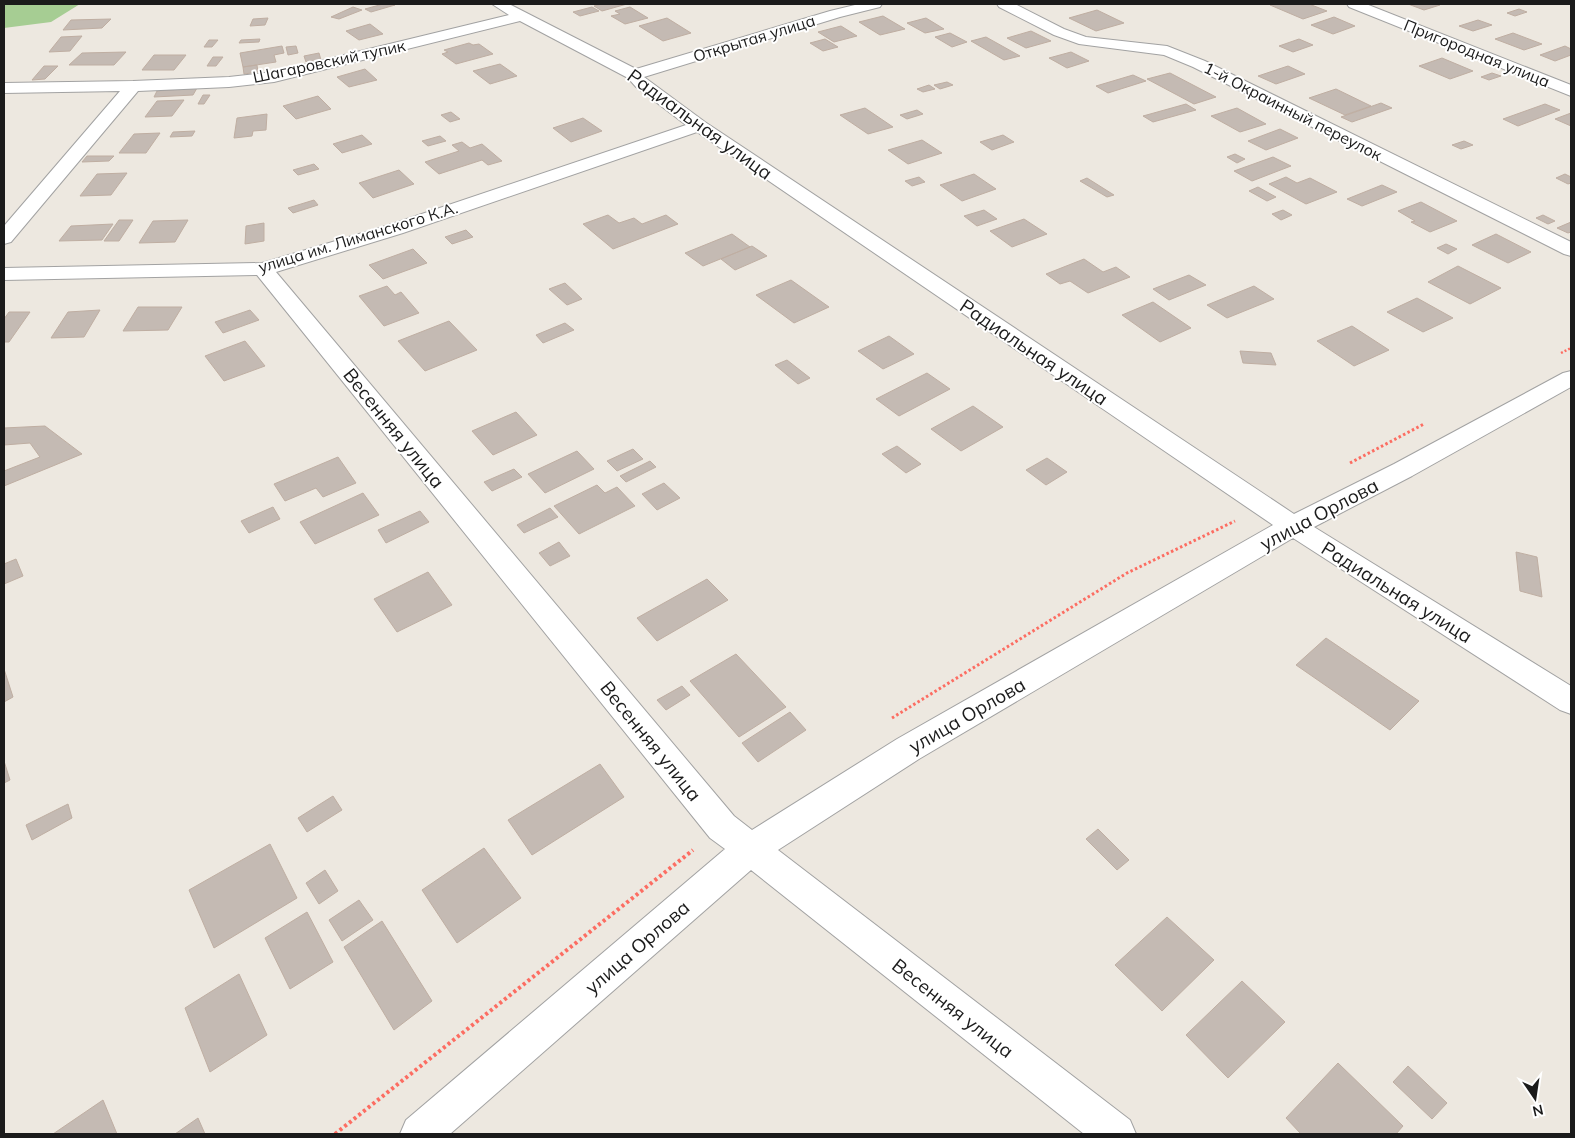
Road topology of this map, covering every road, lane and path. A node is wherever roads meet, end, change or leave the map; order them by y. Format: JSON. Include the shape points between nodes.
{"nodes":[{"id":1,"x":499,"y":4,"type":"edge"},
{"id":2,"x":874,"y":4,"type":"edge"},
{"id":3,"x":1004,"y":4,"type":"edge"},
{"id":4,"x":1354,"y":4,"type":"edge"},
{"id":5,"x":522,"y":16,"type":"junction"},
{"id":6,"x":634,"y":75,"type":"junction"},
{"id":7,"x":133,"y":86,"type":"junction"},
{"id":8,"x":4,"y":88,"type":"edge"},
{"id":9,"x":1571,"y":91,"type":"edge"},
{"id":10,"x":699,"y":126,"type":"junction"},
{"id":11,"x":4,"y":238,"type":"edge"},
{"id":12,"x":1571,"y":250,"type":"edge"},
{"id":13,"x":263,"y":269,"type":"junction"},
{"id":14,"x":4,"y":274,"type":"edge"},
{"id":15,"x":1571,"y":378,"type":"edge"},
{"id":16,"x":1293,"y":526,"type":"junction"},
{"id":17,"x":1571,"y":701,"type":"edge"},
{"id":18,"x":749,"y":850,"type":"junction"},
{"id":19,"x":420,"y":1134,"type":"edge"},
{"id":20,"x":1116,"y":1134,"type":"edge"}],
"edges":[{"from":1,"to":5,"type":"street","name":"Радиальная улица"},
{"from":2,"to":6,"type":"street","name":"Открытая улица"},
{"from":3,"to":12,"type":"street","name":"1-й Окраинный переулок","via":[[1084,41],[1167,51],[1199,64]]},
{"from":4,"to":9,"type":"street","name":"Пригородная улица"},
{"from":5,"to":6,"type":"street","name":"Радиальная улица"},
{"from":5,"to":7,"type":"street","name":"Шагаровский тупик","via":[[274,77]]},
{"from":6,"to":10,"type":"street","name":"Радиальная улица"},
{"from":7,"to":8,"type":"street","name":"Шагаровский тупик"},
{"from":7,"to":11,"type":"street"},
{"from":10,"to":13,"type":"street","name":"улица им. Лиманского К.А."},
{"from":10,"to":16,"type":"street","name":"Радиальная улица"},
{"from":13,"to":14,"type":"street","name":"улица им. Лиманского К.А."},
{"from":13,"to":18,"type":"street","name":"Весенняя улица","via":[[722,827]]},
{"from":15,"to":16,"type":"street","name":"улица Орлова"},
{"from":16,"to":17,"type":"street","name":"Радиальная улица"},
{"from":16,"to":18,"type":"street","name":"улица Орлова","via":[[908,749]]},
{"from":18,"to":19,"type":"street","name":"улица Орлова"},
{"from":18,"to":20,"type":"street","name":"Весенняя улица"}]}
